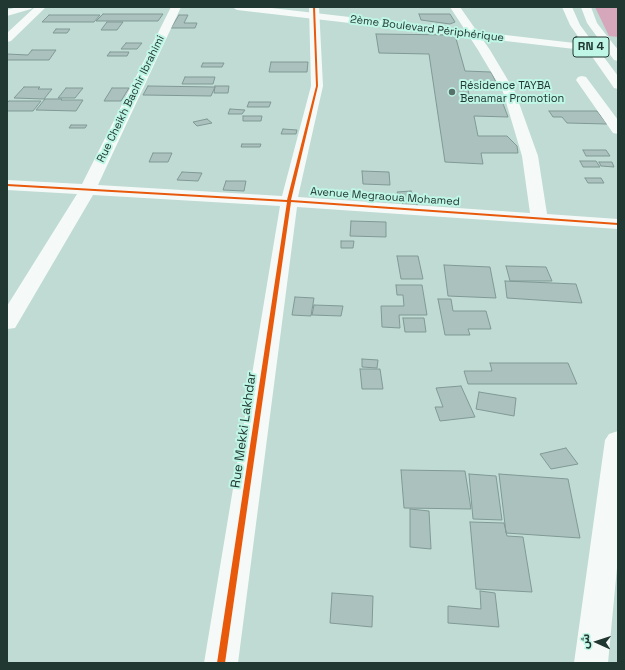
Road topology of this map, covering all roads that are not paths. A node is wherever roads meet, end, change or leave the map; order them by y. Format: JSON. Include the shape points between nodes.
{"nodes":[{"id":1,"x":28,"y":7,"type":"edge"},
{"id":2,"x":41,"y":7,"type":"edge"},
{"id":3,"x":176,"y":7,"type":"edge"},
{"id":4,"x":236,"y":7,"type":"edge"},
{"id":5,"x":456,"y":7,"type":"edge"},
{"id":6,"x":567,"y":7,"type":"edge"},
{"id":7,"x":586,"y":7,"type":"edge"},
{"id":8,"x":314,"y":11,"type":"edge"},
{"id":9,"x":7,"y":14,"type":"edge"},
{"id":10,"x":472,"y":34,"type":"junction"},
{"id":11,"x":7,"y":39,"type":"edge"},
{"id":12,"x":618,"y":51,"type":"edge"},
{"id":13,"x":618,"y":58,"type":"edge"},
{"id":14,"x":582,"y":80,"type":"dead end"},
{"id":15,"x":618,"y":85,"type":"edge"},
{"id":16,"x":618,"y":130,"type":"edge"},
{"id":17,"x":7,"y":185,"type":"edge"},
{"id":18,"x":87,"y":191,"type":"junction"},
{"id":19,"x":289,"y":201,"type":"junction"},
{"id":20,"x":539,"y":217,"type":"junction"},
{"id":21,"x":618,"y":224,"type":"edge"},
{"id":22,"x":7,"y":323,"type":"edge"},
{"id":23,"x":618,"y":440,"type":"edge"},
{"id":24,"x":221,"y":663,"type":"edge"},
{"id":25,"x":591,"y":663,"type":"edge"}],
"edges":[{"from":1,"to":9,"type":"main road"},
{"from":2,"to":11,"type":"main road"},
{"from":3,"to":18,"type":"main road","name":"Rue Cheikh Bachir Ibrahimi"},
{"from":4,"to":8,"type":"main road","name":"2ème Boulevard Périphérique"},
{"from":5,"to":10,"type":"main road"},
{"from":6,"to":15,"type":"main road","number":"RN 4","via":[[575,25]]},
{"from":7,"to":13,"type":"main road","number":"RN 4","via":[[592,23]]},
{"from":8,"to":10,"type":"main road","name":"2ème Boulevard Périphérique"},
{"from":8,"to":19,"type":"main road","name":"Rue Mekki Lakhdar","via":[[317,86]]},
{"from":10,"to":12,"type":"main road","name":"2ème Boulevard Périphérique"},
{"from":10,"to":20,"type":"main road","via":[[509,92],[530,156]]},
{"from":14,"to":16,"type":"main road"},
{"from":17,"to":18,"type":"main road","name":"Avenue Megraoua Mohamed"},
{"from":18,"to":19,"type":"main road","name":"Avenue Megraoua Mohamed"},
{"from":18,"to":22,"type":"main road","name":"Rue Cheikh Bachir Ibrahimi"},
{"from":19,"to":20,"type":"main road","name":"Avenue Megraoua Mohamed"},
{"from":19,"to":24,"type":"main road","name":"Rue Mekki Lakhdar"},
{"from":20,"to":21,"type":"main road","name":"Avenue Megraoua Mohamed"},
{"from":23,"to":25,"type":"main road"}]}
